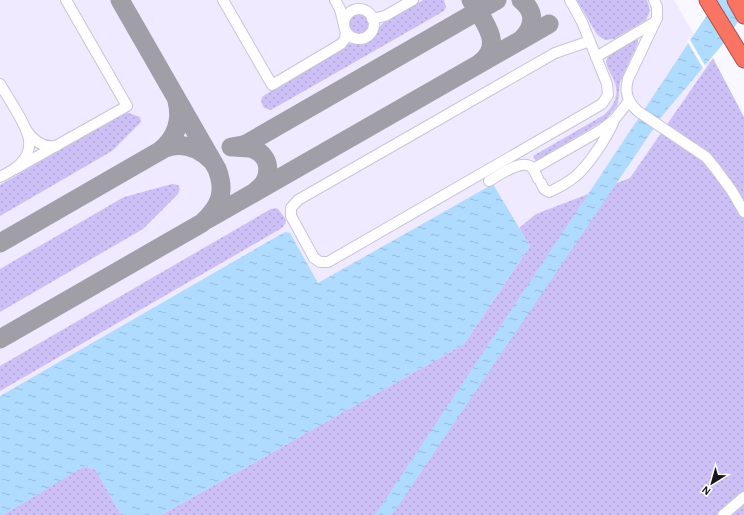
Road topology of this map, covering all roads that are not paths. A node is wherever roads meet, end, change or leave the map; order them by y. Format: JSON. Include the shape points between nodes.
{"nodes":[{"id":1,"x":66,"y":0,"type":"edge"},
{"id":2,"x":223,"y":0,"type":"edge"},
{"id":3,"x":335,"y":0,"type":"edge"},
{"id":4,"x":360,"y":0,"type":"edge"},
{"id":5,"x":413,"y":0,"type":"edge"},
{"id":6,"x":570,"y":0,"type":"edge"},
{"id":7,"x":654,"y":0,"type":"edge"},
{"id":8,"x":711,"y":0,"type":"edge"},
{"id":9,"x":735,"y":0,"type":"edge"},
{"id":10,"x":371,"y":16,"type":"junction"},
{"id":11,"x":744,"y":16,"type":"edge"},
{"id":12,"x":655,"y":22,"type":"junction"},
{"id":13,"x":345,"y":29,"type":"junction"},
{"id":14,"x":590,"y":41,"type":"junction"},
{"id":15,"x":741,"y":44,"type":"edge"},
{"id":16,"x":596,"y":56,"type":"junction"},
{"id":17,"x":744,"y":60,"type":"edge"},
{"id":18,"x":0,"y":84,"type":"edge"},
{"id":19,"x":629,"y":101,"type":"junction"},
{"id":20,"x":614,"y":120,"type":"junction"},
{"id":21,"x":24,"y":126,"type":"junction"},
{"id":22,"x":58,"y":145,"type":"junction"},
{"id":23,"x":15,"y":169,"type":"junction"},
{"id":24,"x":533,"y":169,"type":"junction"},
{"id":25,"x":0,"y":177,"type":"edge"},
{"id":26,"x":488,"y":181,"type":"dead end"},
{"id":27,"x":744,"y":212,"type":"edge"},
{"id":28,"x":744,"y":497,"type":"edge"},
{"id":29,"x":723,"y":515,"type":"edge"}],
"edges":[{"from":1,"to":22,"type":"lane","via":[[127,106]]},
{"from":2,"to":13,"type":"lane","via":[[272,85],[341,44],[345,39]]},
{"from":3,"to":13,"type":"lane"},
{"from":4,"to":10,"type":"lane"},
{"from":5,"to":10,"type":"lane","via":[[385,16]]},
{"from":6,"to":14,"type":"lane"},
{"from":7,"to":12,"type":"lane","via":[[658,12]]},
{"from":8,"to":15,"type":"highway"},
{"from":9,"to":11,"type":"highway"},
{"from":10,"to":13,"type":"lane","via":[[361,9],[351,11],[345,18]]},
{"from":10,"to":13,"type":"lane","via":[[372,29],[366,36],[353,37]]},
{"from":12,"to":16,"type":"lane"},
{"from":12,"to":19,"type":"lane","via":[[628,80],[626,90]]},
{"from":14,"to":16,"type":"lane"},
{"from":14,"to":16,"type":"lane","via":[[555,53],[298,200],[292,208],[291,216],[314,258],[320,262],[328,262],[602,104],[608,90]]},
{"from":15,"to":17,"type":"highway"},
{"from":18,"to":21,"type":"lane"},
{"from":19,"to":20,"type":"lane"},
{"from":19,"to":27,"type":"lane","via":[[639,112],[706,157],[732,191]]},
{"from":20,"to":24,"type":"lane"},
{"from":20,"to":24,"type":"lane","via":[[607,135],[575,177],[549,192],[544,189]]},
{"from":21,"to":22,"type":"lane","via":[[30,136],[42,144]]},
{"from":21,"to":23,"type":"lane","via":[[29,141],[28,152]]},
{"from":22,"to":23,"type":"lane"},
{"from":23,"to":25,"type":"lane"},
{"from":24,"to":26,"type":"lane","via":[[527,165],[519,165]]},
{"from":28,"to":29,"type":"lane"}]}
